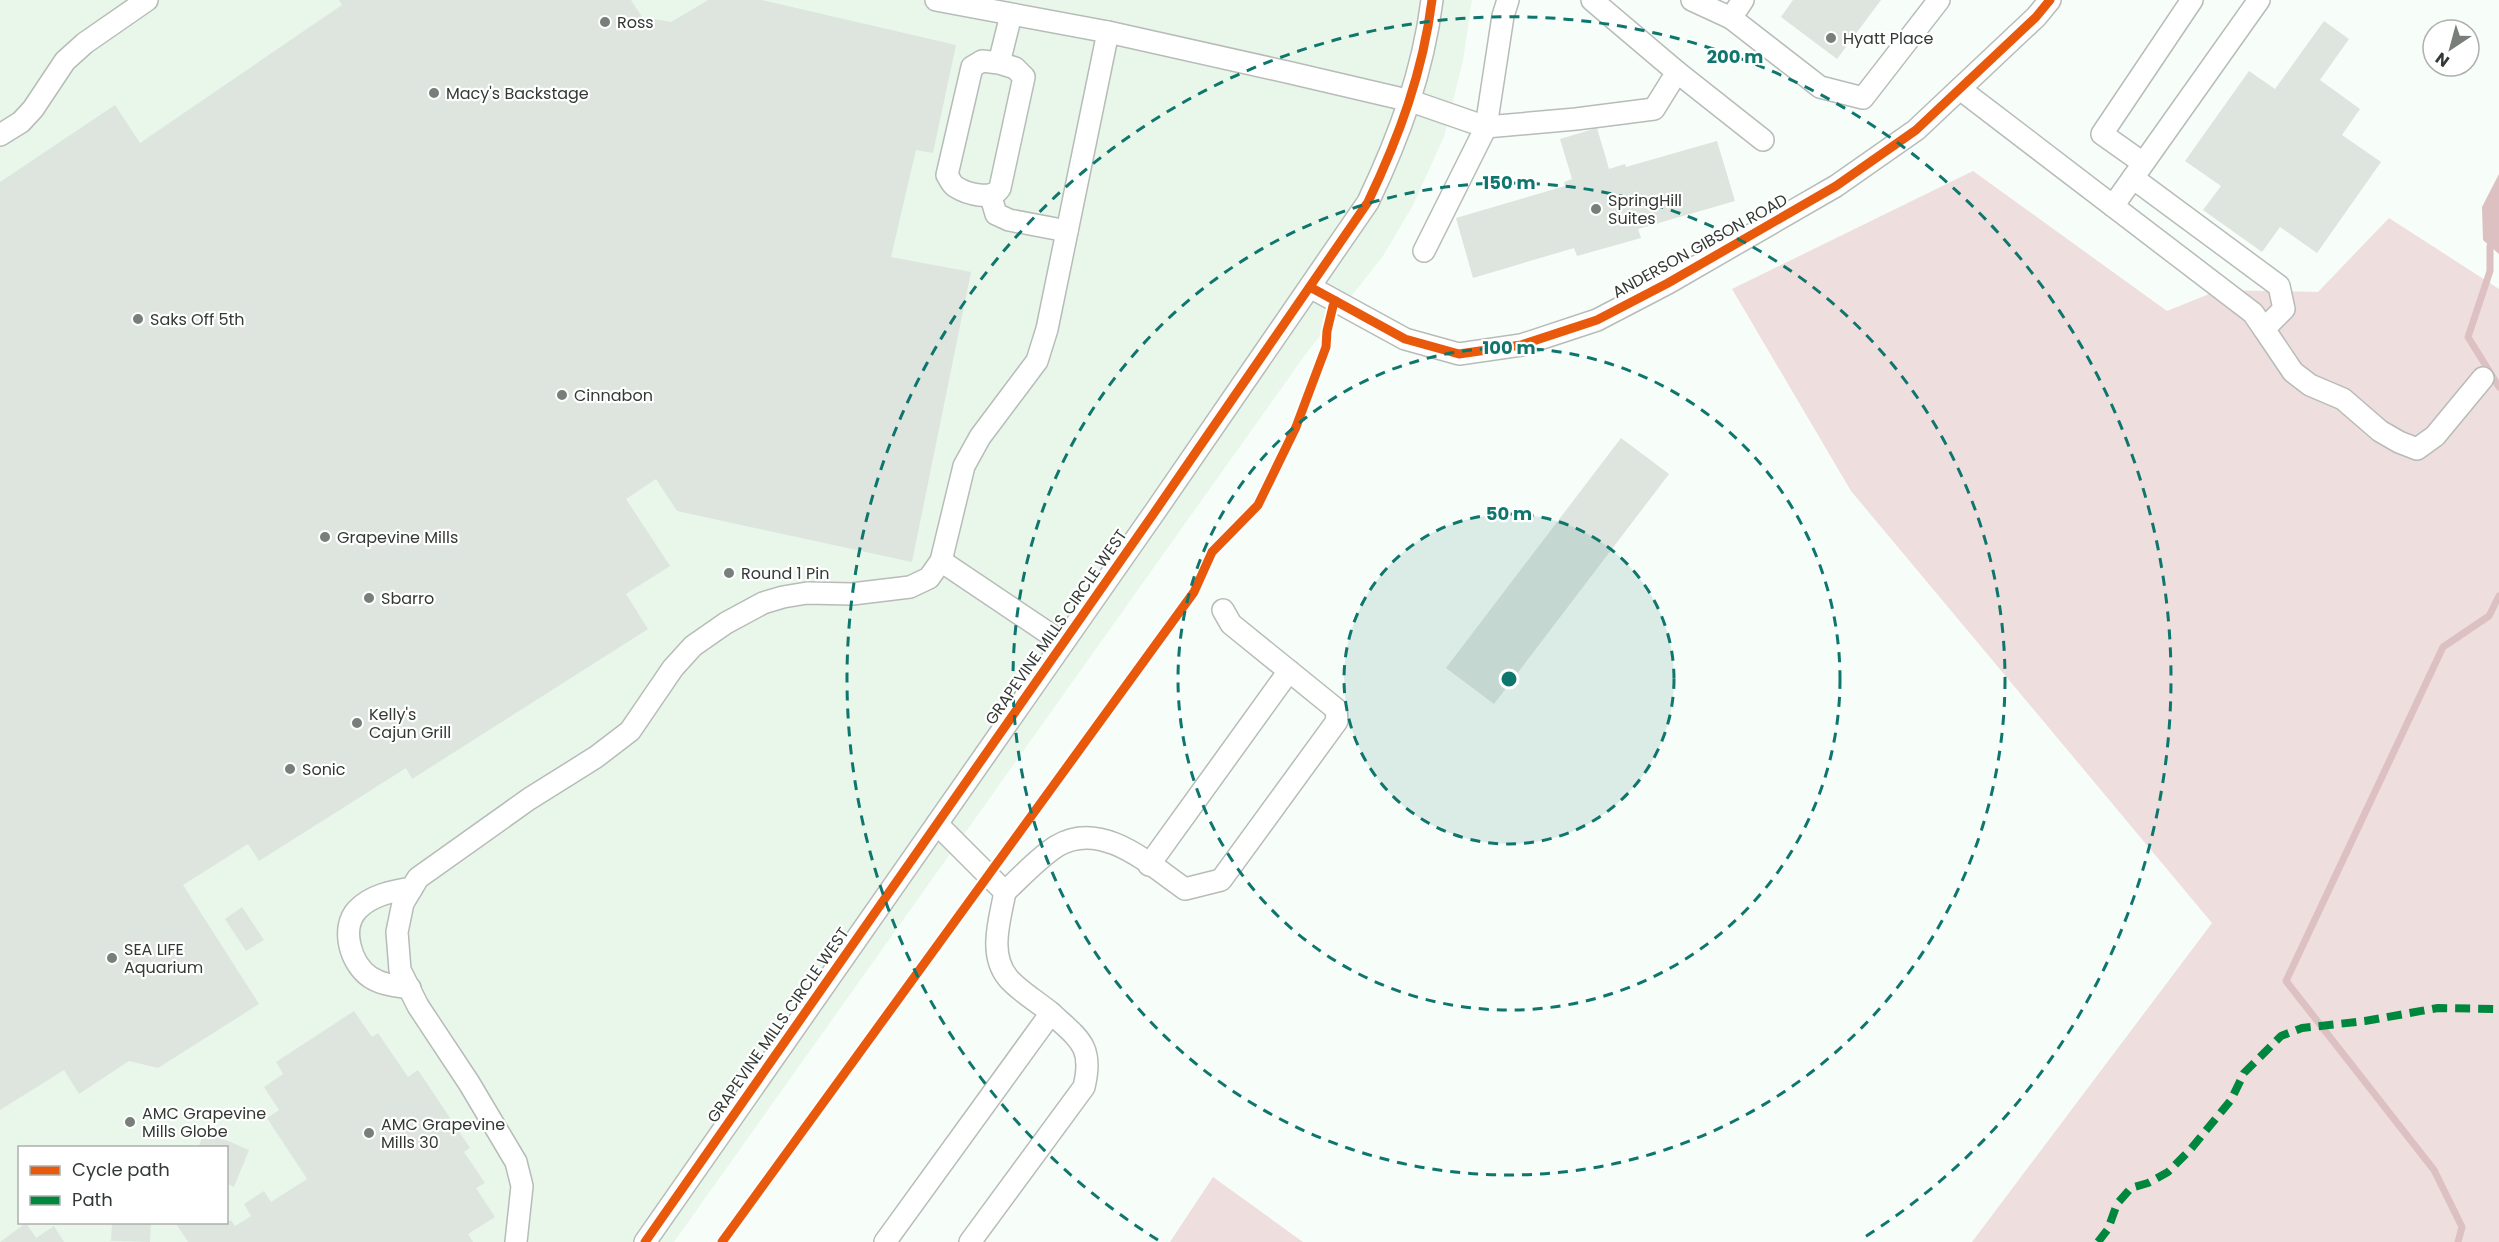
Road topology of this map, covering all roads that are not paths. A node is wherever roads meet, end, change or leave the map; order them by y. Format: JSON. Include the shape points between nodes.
{"nodes":[{"id":1,"x":147,"y":0,"type":"edge"},
{"id":2,"x":936,"y":0,"type":"edge"},
{"id":3,"x":1432,"y":0,"type":"edge"},
{"id":4,"x":1508,"y":0,"type":"edge"},
{"id":5,"x":1592,"y":0,"type":"edge"},
{"id":6,"x":1692,"y":0,"type":"edge"},
{"id":7,"x":1743,"y":0,"type":"edge"},
{"id":8,"x":1939,"y":0,"type":"edge"},
{"id":9,"x":2050,"y":0,"type":"edge"},
{"id":10,"x":2192,"y":0,"type":"edge"},
{"id":11,"x":2259,"y":0,"type":"edge"},
{"id":12,"x":1011,"y":15,"type":"junction"},
{"id":13,"x":1731,"y":18,"type":"junction"},
{"id":14,"x":1108,"y":32,"type":"junction"},
{"id":15,"x":999,"y":63,"type":"junction"},
{"id":16,"x":1677,"y":72,"type":"junction"},
{"id":17,"x":1960,"y":89,"type":"junction"},
{"id":18,"x":1411,"y":101,"type":"junction"},
{"id":19,"x":1486,"y":127,"type":"junction"},
{"id":20,"x":0,"y":135,"type":"edge"},
{"id":21,"x":1763,"y":140,"type":"dead end"},
{"id":22,"x":2138,"y":170,"type":"junction"},
{"id":23,"x":991,"y":197,"type":"junction"},
{"id":24,"x":2113,"y":206,"type":"junction"},
{"id":25,"x":1067,"y":231,"type":"junction"},
{"id":26,"x":1424,"y":251,"type":"dead end"},
{"id":27,"x":1310,"y":287,"type":"junction"},
{"id":28,"x":2264,"y":329,"type":"junction"},
{"id":29,"x":2482,"y":378,"type":"dead end"},
{"id":30,"x":941,"y":561,"type":"junction"},
{"id":31,"x":1223,"y":610,"type":"dead end"},
{"id":32,"x":1063,"y":643,"type":"junction"},
{"id":33,"x":1289,"y":671,"type":"junction"},
{"id":34,"x":937,"y":824,"type":"junction"},
{"id":35,"x":1149,"y":865,"type":"junction"},
{"id":36,"x":412,"y":888,"type":"junction"},
{"id":37,"x":1005,"y":892,"type":"junction"},
{"id":38,"x":410,"y":988,"type":"junction"},
{"id":39,"x":1051,"y":1013,"type":"junction"},
{"id":40,"x":516,"y":1242,"type":"edge"},
{"id":41,"x":645,"y":1242,"type":"edge"},
{"id":42,"x":885,"y":1242,"type":"edge"},
{"id":43,"x":970,"y":1242,"type":"edge"}],
"edges":[{"from":1,"to":20,"type":"street","via":[[64,61],[33,109]]},
{"from":2,"to":12,"type":"street"},
{"from":3,"to":18,"type":"street","name":"GRAPEVINE MILLS CIRCLE WEST"},
{"from":4,"to":19,"type":"street"},
{"from":5,"to":16,"type":"street"},
{"from":6,"to":13,"type":"street"},
{"from":7,"to":13,"type":"street"},
{"from":8,"to":13,"type":"street","via":[[1863,98],[1820,87]]},
{"from":9,"to":17,"type":"street","name":"ANDERSON GIBSON ROAD"},
{"from":10,"to":22,"type":"street","via":[[2102,134]]},
{"from":11,"to":22,"type":"street"},
{"from":12,"to":14,"type":"street"},
{"from":12,"to":15,"type":"street"},
{"from":14,"to":18,"type":"street"},
{"from":14,"to":25,"type":"street"},
{"from":15,"to":23,"type":"street","via":[[1015,68],[1024,77],[1000,188]]},
{"from":15,"to":23,"type":"street","via":[[982,61],[972,67],[947,175],[958,188]]},
{"from":16,"to":19,"type":"street","via":[[1654,109]]},
{"from":16,"to":21,"type":"street"},
{"from":17,"to":24,"type":"street"},
{"from":17,"to":27,"type":"street","name":"ANDERSON GIBSON ROAD","via":[[1916,130],[1836,186],[1597,320],[1521,345],[1459,354],[1448,351],[1405,339]]},
{"from":18,"to":19,"type":"street"},
{"from":18,"to":27,"type":"street","name":"GRAPEVINE MILLS CIRCLE WEST","via":[[1368,202]]},
{"from":19,"to":26,"type":"street"},
{"from":22,"to":24,"type":"street"},
{"from":22,"to":28,"type":"street","via":[[2279,286],[2284,309]]},
{"from":23,"to":25,"type":"street","via":[[996,214],[1009,220]]},
{"from":24,"to":28,"type":"street","via":[[2253,313]]},
{"from":25,"to":30,"type":"street","via":[[1037,361],[980,437],[964,466]]},
{"from":27,"to":32,"type":"street","name":"GRAPEVINE MILLS CIRCLE WEST"},
{"from":28,"to":29,"type":"street","via":[[2293,372],[2310,385],[2343,399],[2380,431],[2417,449],[2435,436]]},
{"from":30,"to":32,"type":"street"},
{"from":30,"to":36,"type":"street","via":[[929,578],[910,587],[852,594],[807,593],[763,603],[726,623],[693,646],[673,668],[630,731],[418,878]]},
{"from":31,"to":33,"type":"street","via":[[1231,624]]},
{"from":32,"to":34,"type":"street","name":"GRAPEVINE MILLS CIRCLE WEST"},
{"from":33,"to":35,"type":"street"},
{"from":33,"to":35,"type":"street","via":[[1336,709],[1337,722],[1221,880],[1185,889]]},
{"from":34,"to":37,"type":"street"},
{"from":34,"to":41,"type":"street","name":"GRAPEVINE MILLS CIRCLE WEST"},
{"from":35,"to":37,"type":"street","via":[[1106,840],[1084,837],[1059,845]]},
{"from":36,"to":38,"type":"street","via":[[403,903],[397,932],[400,970]]},
{"from":36,"to":38,"type":"street","via":[[386,892],[363,906],[350,922],[348,937],[355,960],[369,976],[387,985]]},
{"from":37,"to":39,"type":"street","via":[[996,946],[1001,967],[1008,978]]},
{"from":38,"to":40,"type":"street","via":[[516,1162],[522,1185]]},
{"from":39,"to":42,"type":"street"},
{"from":39,"to":43,"type":"street","via":[[1082,1041],[1089,1066],[1084,1087]]}]}
